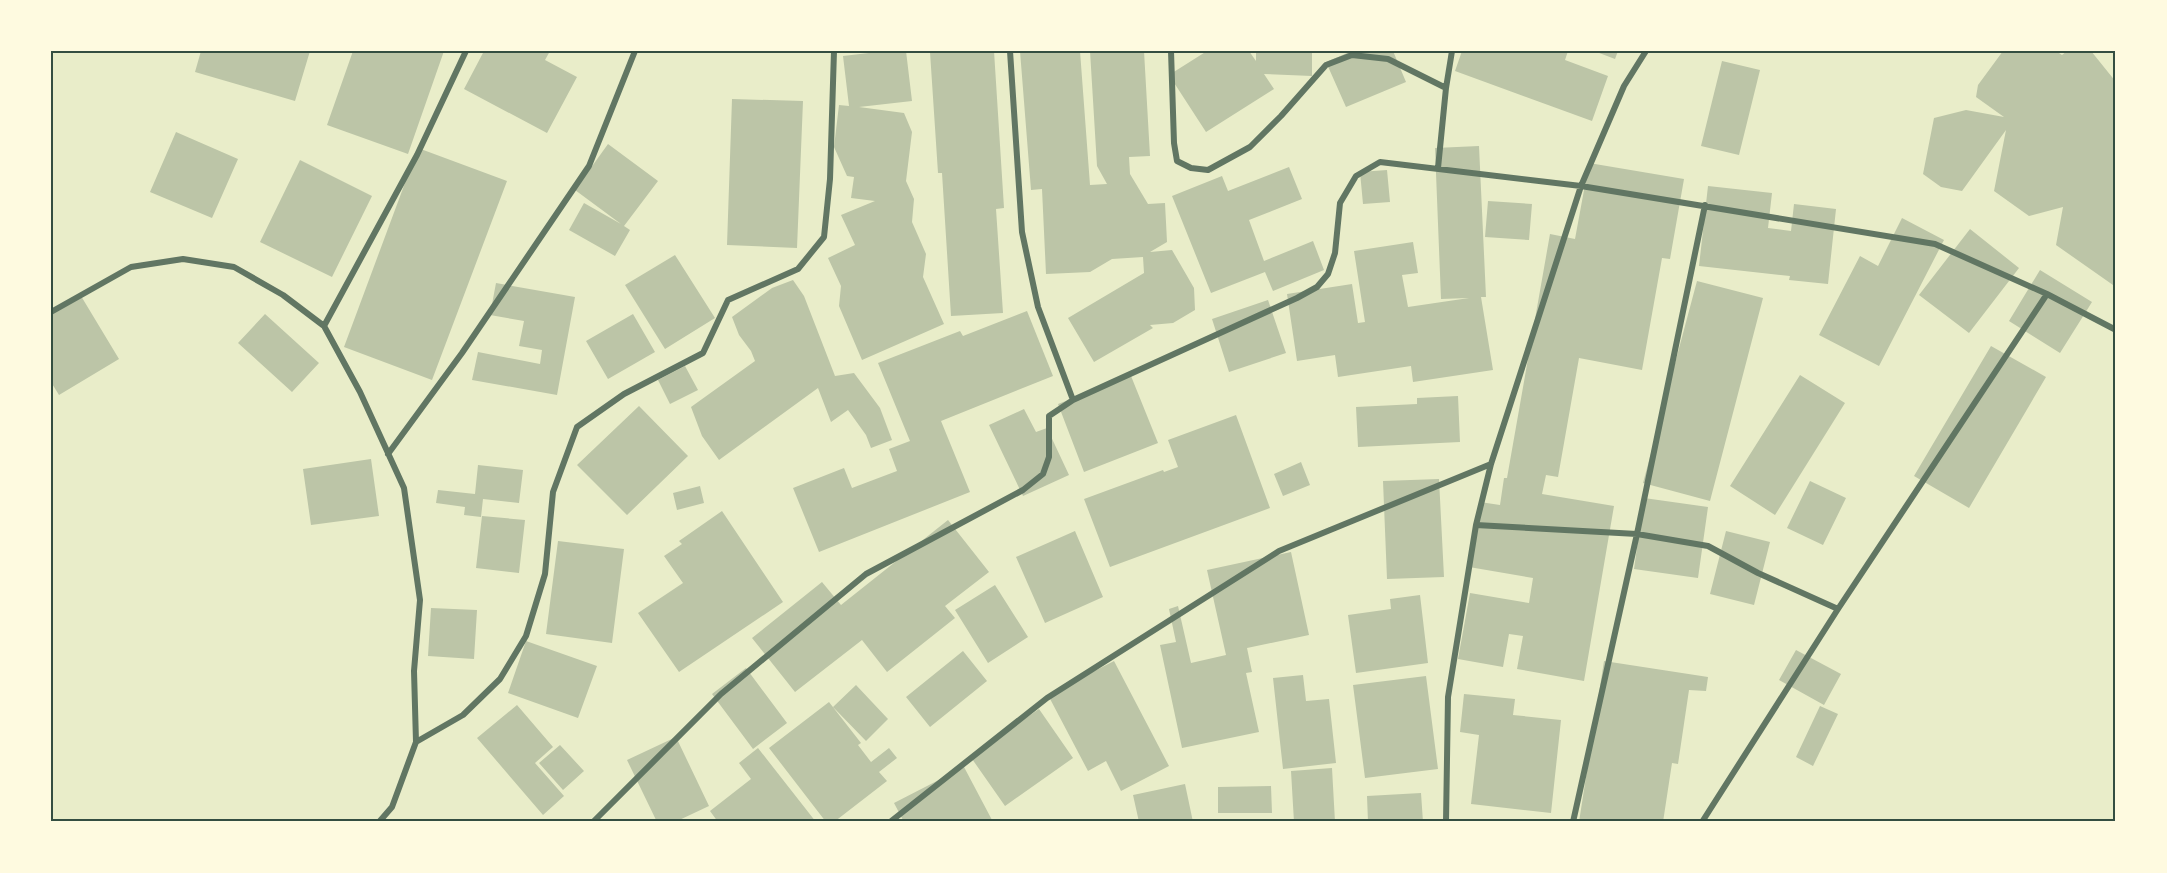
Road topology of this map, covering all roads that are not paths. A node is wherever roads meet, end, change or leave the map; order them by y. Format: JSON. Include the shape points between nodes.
{"nodes":[{"id":1,"x":466,"y":51,"type":"edge"},
{"id":2,"x":635,"y":51,"type":"edge"},
{"id":3,"x":834,"y":51,"type":"edge"},
{"id":4,"x":1010,"y":51,"type":"edge"},
{"id":5,"x":1171,"y":51,"type":"edge"},
{"id":6,"x":1452,"y":51,"type":"edge"},
{"id":7,"x":1646,"y":51,"type":"edge"},
{"id":8,"x":1446,"y":88,"type":"junction"},
{"id":9,"x":1438,"y":168,"type":"junction"},
{"id":10,"x":1581,"y":186,"type":"junction"},
{"id":11,"x":1705,"y":205,"type":"junction"},
{"id":12,"x":2047,"y":294,"type":"junction"},
{"id":13,"x":51,"y":312,"type":"edge"},
{"id":14,"x":324,"y":326,"type":"junction"},
{"id":15,"x":2116,"y":330,"type":"edge"},
{"id":16,"x":1073,"y":400,"type":"junction"},
{"id":17,"x":388,"y":454,"type":"junction"},
{"id":18,"x":1491,"y":464,"type":"junction"},
{"id":19,"x":1476,"y":525,"type":"junction"},
{"id":20,"x":1637,"y":534,"type":"junction"},
{"id":21,"x":1838,"y":609,"type":"junction"},
{"id":22,"x":416,"y":742,"type":"junction"},
{"id":23,"x":379,"y":822,"type":"edge"},
{"id":24,"x":593,"y":822,"type":"edge"},
{"id":25,"x":890,"y":822,"type":"edge"},
{"id":26,"x":1446,"y":822,"type":"edge"},
{"id":27,"x":1573,"y":822,"type":"edge"},
{"id":28,"x":1702,"y":822,"type":"edge"}],
"edges":[{"from":1,"to":14,"type":"street","via":[[417,155]]},
{"from":2,"to":17,"type":"street","via":[[589,166]]},
{"from":3,"to":22,"type":"street","via":[[824,237],[798,269],[728,300],[703,353],[624,394],[577,427],[553,492],[545,574],[526,636],[500,680],[463,715]]},
{"from":4,"to":16,"type":"street","via":[[1022,232],[1038,307]]},
{"from":5,"to":8,"type":"street","via":[[1176,152],[1178,160],[1191,168],[1208,170],[1250,147],[1326,65],[1352,55],[1388,59]]},
{"from":6,"to":8,"type":"street"},
{"from":7,"to":10,"type":"street","via":[[1624,86]]},
{"from":8,"to":9,"type":"street"},
{"from":9,"to":10,"type":"street"},
{"from":9,"to":16,"type":"street","via":[[1380,162],[1356,176],[1340,203],[1335,253],[1328,274],[1317,287]]},
{"from":10,"to":11,"type":"street"},
{"from":10,"to":18,"type":"street"},
{"from":11,"to":12,"type":"street","via":[[1935,244]]},
{"from":11,"to":20,"type":"street"},
{"from":12,"to":15,"type":"street"},
{"from":12,"to":21,"type":"street"},
{"from":13,"to":14,"type":"street","via":[[131,267],[183,259],[234,267],[283,295]]},
{"from":14,"to":17,"type":"street"},
{"from":16,"to":24,"type":"street","via":[[1049,416],[1049,457],[1043,474],[1023,490],[940,537],[866,574],[721,694]]},
{"from":17,"to":22,"type":"street","via":[[404,488],[420,600],[414,671]]},
{"from":18,"to":19,"type":"street"},
{"from":18,"to":25,"type":"street","via":[[1279,551],[1047,698]]},
{"from":19,"to":20,"type":"street"},
{"from":19,"to":26,"type":"street","via":[[1448,697]]},
{"from":20,"to":21,"type":"street","via":[[1708,546]]},
{"from":20,"to":27,"type":"street"},
{"from":21,"to":28,"type":"street"},
{"from":22,"to":23,"type":"street","via":[[392,807]]}]}
